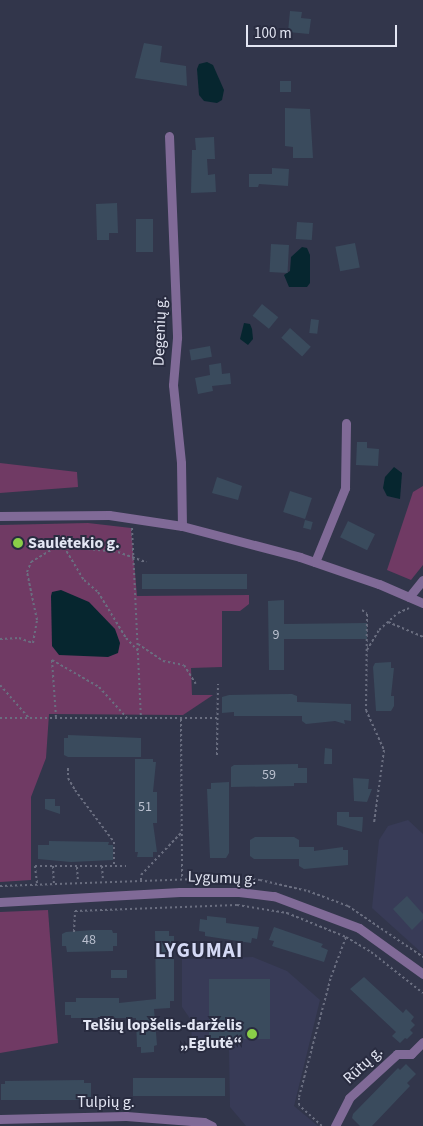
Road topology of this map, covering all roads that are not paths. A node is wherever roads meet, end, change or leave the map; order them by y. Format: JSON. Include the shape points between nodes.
{"nodes":[{"id":1,"x":169,"y":136,"type":"dead end"},
{"id":2,"x":346,"y":424,"type":"dead end"},
{"id":3,"x":0,"y":516,"type":"edge"},
{"id":4,"x":182,"y":526,"type":"junction"},
{"id":5,"x":315,"y":562,"type":"junction"},
{"id":6,"x":423,"y":580,"type":"edge"},
{"id":7,"x":409,"y":597,"type":"junction"},
{"id":8,"x":419,"y":605,"type":"edge"},
{"id":9,"x":0,"y":902,"type":"edge"},
{"id":10,"x":423,"y":974,"type":"edge"},
{"id":11,"x":423,"y":1042,"type":"edge"},
{"id":12,"x":0,"y":1119,"type":"edge"},
{"id":13,"x":212,"y":1126,"type":"edge"},
{"id":14,"x":335,"y":1126,"type":"edge"}],
"edges":[{"from":1,"to":4,"type":"street","name":"Degenių g.","via":[[177,329],[173,385],[181,463]]},
{"from":2,"to":5,"type":"street","via":[[345,488]]},
{"from":3,"to":4,"type":"street","via":[[109,516]]},
{"from":4,"to":5,"type":"street"},
{"from":5,"to":7,"type":"street"},
{"from":6,"to":7,"type":"street"},
{"from":7,"to":8,"type":"street"},
{"from":9,"to":10,"type":"street","name":"Lygumų g.","via":[[180,892],[239,892],[274,896],[359,928]]},
{"from":11,"to":14,"type":"street","name":"Rūtų g.","via":[[411,1054],[397,1054],[349,1098]]},
{"from":12,"to":13,"type":"street","name":"Tulpių g.","via":[[126,1116],[204,1122]]}]}
